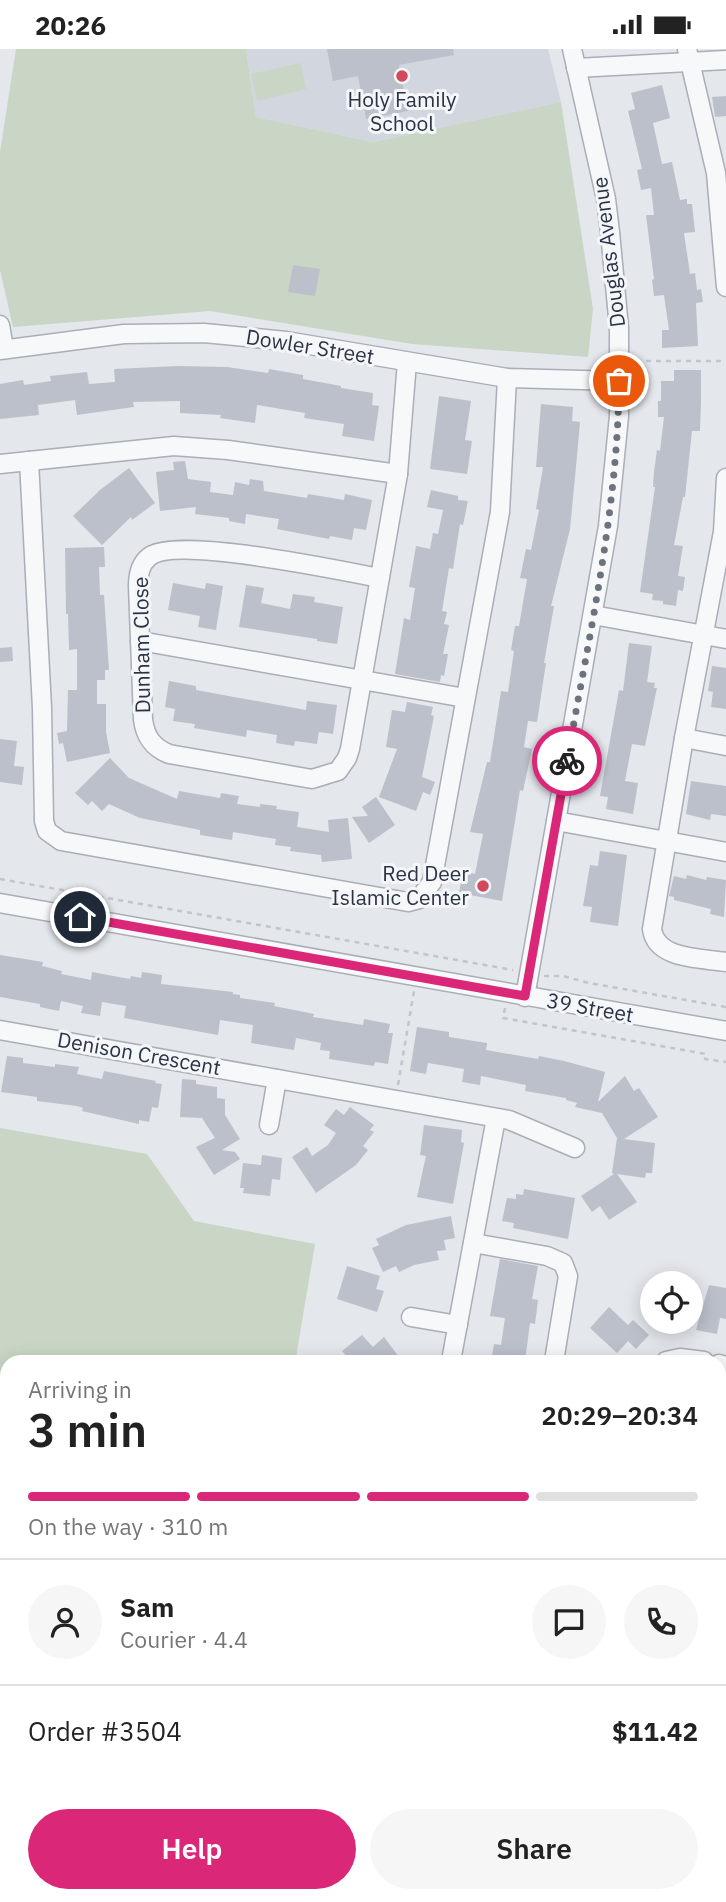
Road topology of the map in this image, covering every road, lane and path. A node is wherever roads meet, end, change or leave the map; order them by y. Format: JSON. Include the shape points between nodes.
{"nodes":[{"id":1,"x":572,"y":49,"type":"edge"},
{"id":2,"x":688,"y":55,"type":"edge"},
{"id":3,"x":726,"y":59,"type":"edge"},
{"id":4,"x":576,"y":68,"type":"junction"},
{"id":5,"x":721,"y":173,"type":"edge"},
{"id":6,"x":726,"y":287,"type":"edge"},
{"id":7,"x":0,"y":325,"type":"edge"},
{"id":8,"x":2,"y":349,"type":"edge"},
{"id":9,"x":636,"y":361,"type":"dead end"},
{"id":10,"x":726,"y":361,"type":"edge"},
{"id":11,"x":407,"y":362,"type":"junction"},
{"id":12,"x":507,"y":378,"type":"junction"},
{"id":13,"x":619,"y":381,"type":"junction"},
{"id":14,"x":29,"y":461,"type":"junction"},
{"id":15,"x":0,"y":464,"type":"edge"},
{"id":16,"x":398,"y":474,"type":"junction"},
{"id":17,"x":726,"y":478,"type":"edge"},
{"id":18,"x":724,"y":532,"type":"edge"},
{"id":19,"x":380,"y":578,"type":"junction"},
{"id":20,"x":593,"y":615,"type":"junction"},
{"id":21,"x":704,"y":635,"type":"junction"},
{"id":22,"x":726,"y":639,"type":"edge"},
{"id":23,"x":140,"y":641,"type":"junction"},
{"id":24,"x":361,"y":680,"type":"junction"},
{"id":25,"x":465,"y":698,"type":"junction"},
{"id":26,"x":684,"y":738,"type":"junction"},
{"id":27,"x":726,"y":746,"type":"edge"},
{"id":28,"x":556,"y":821,"type":"junction"},
{"id":29,"x":667,"y":841,"type":"junction"},
{"id":30,"x":726,"y":852,"type":"edge"},
{"id":31,"x":0,"y":879,"type":"edge"},
{"id":32,"x":0,"y":903,"type":"edge"},
{"id":33,"x":726,"y":962,"type":"edge"},
{"id":34,"x":510,"y":969,"type":"junction"},
{"id":35,"x":515,"y":971,"type":"dead end"},
{"id":36,"x":509,"y":975,"type":"dead end"},
{"id":37,"x":546,"y":977,"type":"dead end"},
{"id":38,"x":414,"y":991,"type":"dead end"},
{"id":39,"x":525,"y":996,"type":"junction"},
{"id":40,"x":726,"y":1007,"type":"edge"},
{"id":41,"x":505,"y":1008,"type":"dead end"},
{"id":42,"x":0,"y":1030,"type":"edge"},
{"id":43,"x":726,"y":1031,"type":"edge"},
{"id":44,"x":726,"y":1062,"type":"edge"},
{"id":45,"x":277,"y":1079,"type":"junction"},
{"id":46,"x":395,"y":1100,"type":"junction"},
{"id":47,"x":496,"y":1118,"type":"junction"},
{"id":48,"x":269,"y":1125,"type":"dead end"},
{"id":49,"x":575,"y":1148,"type":"dead end"},
{"id":50,"x":473,"y":1243,"type":"junction"},
{"id":51,"x":411,"y":1317,"type":"dead end"},
{"id":52,"x":458,"y":1325,"type":"junction"},
{"id":53,"x":452,"y":1355,"type":"edge"},
{"id":54,"x":555,"y":1355,"type":"edge"}],
"edges":[{"from":1,"to":4,"type":"street","name":"Douglas Avenue"},
{"from":2,"to":3,"type":"street"},
{"from":2,"to":4,"type":"street"},
{"from":2,"to":5,"type":"street"},
{"from":4,"to":13,"type":"street","name":"Douglas Avenue","via":[[606,199],[617,296]]},
{"from":5,"to":6,"type":"street"},
{"from":7,"to":8,"type":"street"},
{"from":8,"to":11,"type":"street","name":"Dowler Street","via":[[124,334],[204,333],[286,341]]},
{"from":9,"to":10,"type":"path"},
{"from":11,"to":12,"type":"street","name":"Dowler Street"},
{"from":11,"to":16,"type":"street","name":"Dunham Close"},
{"from":12,"to":13,"type":"street","name":"Dowler Street"},
{"from":12,"to":25,"type":"street","via":[[500,512]]},
{"from":13,"to":20,"type":"street","name":"Douglas Avenue","via":[[613,489]]},
{"from":14,"to":15,"type":"street"},
{"from":14,"to":16,"type":"street","via":[[174,446]]},
{"from":14,"to":25,"type":"street","via":[[44,821],[53,837],[397,901],[419,899],[432,882]]},
{"from":16,"to":19,"type":"street","name":"Dunham Close"},
{"from":17,"to":18,"type":"street"},
{"from":18,"to":21,"type":"street"},
{"from":19,"to":23,"type":"street","name":"Dunham Close","via":[[233,553],[163,551],[149,556],[138,576]]},
{"from":19,"to":24,"type":"street","name":"Dunham Close"},
{"from":20,"to":21,"type":"street"},
{"from":20,"to":28,"type":"street","name":"Douglas Avenue"},
{"from":21,"to":22,"type":"street"},
{"from":21,"to":26,"type":"street"},
{"from":23,"to":24,"type":"street"},
{"from":23,"to":24,"type":"street","name":"Dunham Close","via":[[144,728],[155,747],[169,754],[304,778],[329,776],[347,758]]},
{"from":24,"to":25,"type":"street"},
{"from":26,"to":27,"type":"street"},
{"from":26,"to":29,"type":"street"},
{"from":28,"to":29,"type":"street"},
{"from":28,"to":39,"type":"street","name":"Douglas Avenue"},
{"from":29,"to":30,"type":"street"},
{"from":29,"to":33,"type":"street","via":[[653,938],[673,953]]},
{"from":31,"to":34,"type":"path"},
{"from":32,"to":39,"type":"street","name":"39 Street"},
{"from":34,"to":35,"type":"path"},
{"from":34,"to":36,"type":"path"},
{"from":37,"to":40,"type":"path","via":[[563,976]]},
{"from":38,"to":46,"type":"path"},
{"from":39,"to":43,"type":"street","name":"39 Street"},
{"from":41,"to":44,"type":"path","via":[[503,1018],[706,1054],[705,1059]]},
{"from":42,"to":45,"type":"street","name":"Denison Crescent"},
{"from":45,"to":46,"type":"street","name":"Denison Crescent"},
{"from":45,"to":48,"type":"street"},
{"from":46,"to":47,"type":"street","name":"Denison Crescent"},
{"from":47,"to":49,"type":"street","name":"Denison Crescent"},
{"from":47,"to":50,"type":"street"},
{"from":50,"to":52,"type":"street"},
{"from":50,"to":54,"type":"street","via":[[563,1263],[568,1276]]},
{"from":51,"to":52,"type":"street"},
{"from":52,"to":53,"type":"street"}]}
